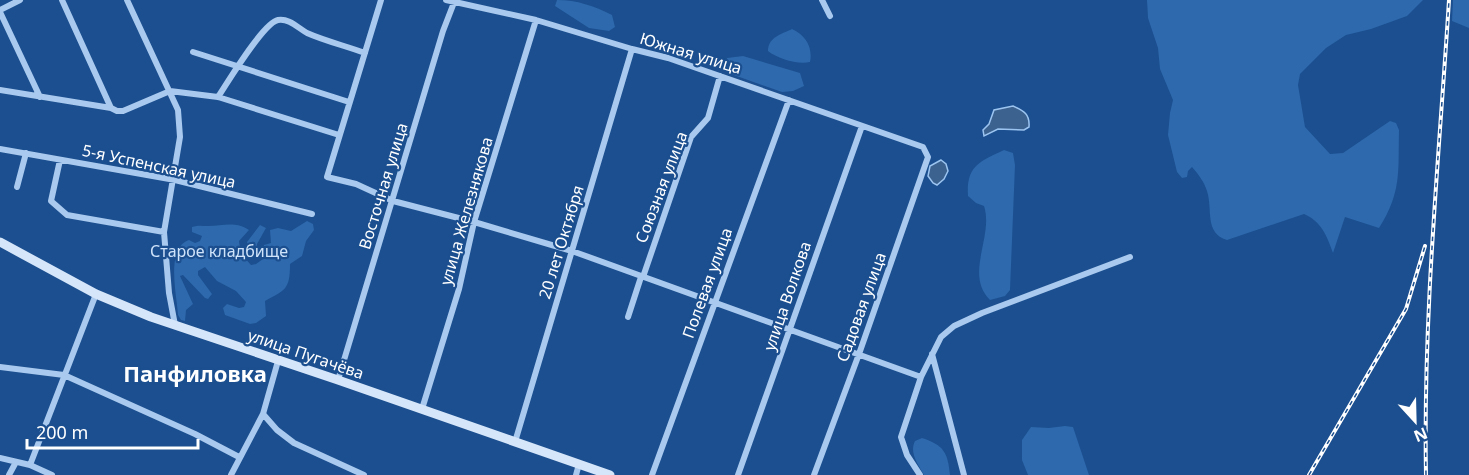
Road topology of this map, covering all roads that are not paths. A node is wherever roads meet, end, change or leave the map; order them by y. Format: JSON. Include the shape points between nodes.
{"nodes":[{"id":1,"x":20,"y":0,"type":"edge"},
{"id":2,"x":62,"y":0,"type":"edge"},
{"id":3,"x":127,"y":0,"type":"edge"},
{"id":4,"x":380,"y":0,"type":"edge"},
{"id":5,"x":446,"y":0,"type":"edge"},
{"id":6,"x":455,"y":0,"type":"edge"},
{"id":7,"x":822,"y":0,"type":"edge"},
{"id":8,"x":0,"y":11,"type":"edge"},
{"id":9,"x":830,"y":16,"type":"dead end"},
{"id":10,"x":536,"y":20,"type":"junction"},
{"id":11,"x":632,"y":49,"type":"junction"},
{"id":12,"x":193,"y":52,"type":"dead end"},
{"id":13,"x":365,"y":53,"type":"junction"},
{"id":14,"x":238,"y":67,"type":"junction"},
{"id":15,"x":720,"y":76,"type":"junction"},
{"id":16,"x":0,"y":90,"type":"edge"},
{"id":17,"x":170,"y":91,"type":"junction"},
{"id":18,"x":40,"y":97,"type":"junction"},
{"id":19,"x":218,"y":97,"type":"junction"},
{"id":20,"x":789,"y":100,"type":"junction"},
{"id":21,"x":350,"y":102,"type":"junction"},
{"id":22,"x":111,"y":108,"type":"junction"},
{"id":23,"x":862,"y":126,"type":"junction"},
{"id":24,"x":339,"y":135,"type":"junction"},
{"id":25,"x":923,"y":147,"type":"joint"},
{"id":26,"x":0,"y":149,"type":"edge"},
{"id":27,"x":26,"y":153,"type":"junction"},
{"id":28,"x":60,"y":160,"type":"junction"},
{"id":29,"x":173,"y":180,"type":"junction"},
{"id":30,"x":17,"y":187,"type":"dead end"},
{"id":31,"x":393,"y":201,"type":"junction"},
{"id":32,"x":312,"y":214,"type":"dead end"},
{"id":33,"x":474,"y":222,"type":"junction"},
{"id":34,"x":164,"y":232,"type":"junction"},
{"id":35,"x":0,"y":242,"type":"edge"},
{"id":36,"x":572,"y":251,"type":"junction"},
{"id":37,"x":1130,"y":257,"type":"dead end"},
{"id":38,"x":642,"y":277,"type":"junction"},
{"id":39,"x":96,"y":294,"type":"junction"},
{"id":40,"x":714,"y":303,"type":"junction"},
{"id":41,"x":628,"y":317,"type":"dead end"},
{"id":42,"x":175,"y":325,"type":"junction"},
{"id":43,"x":789,"y":331,"type":"junction"},
{"id":44,"x":859,"y":354,"type":"junction"},
{"id":45,"x":932,"y":354,"type":"junction"},
{"id":46,"x":278,"y":361,"type":"junction"},
{"id":47,"x":0,"y":367,"type":"edge"},
{"id":48,"x":64,"y":375,"type":"junction"},
{"id":49,"x":921,"y":377,"type":"junction"},
{"id":50,"x":338,"y":380,"type":"junction"},
{"id":51,"x":422,"y":409,"type":"junction"},
{"id":52,"x":263,"y":414,"type":"junction"},
{"id":53,"x":515,"y":442,"type":"junction"},
{"id":54,"x":239,"y":457,"type":"junction"},
{"id":55,"x":0,"y":458,"type":"edge"},
{"id":56,"x":16,"y":462,"type":"junction"},
{"id":57,"x":579,"y":464,"type":"junction"},
{"id":58,"x":30,"y":465,"type":"junction"},
{"id":59,"x":9,"y":475,"type":"edge"},
{"id":60,"x":52,"y":475,"type":"edge"},
{"id":61,"x":231,"y":475,"type":"edge"},
{"id":62,"x":364,"y":475,"type":"edge"},
{"id":63,"x":576,"y":475,"type":"edge"},
{"id":64,"x":610,"y":475,"type":"edge"},
{"id":65,"x":652,"y":475,"type":"edge"},
{"id":66,"x":738,"y":475,"type":"edge"},
{"id":67,"x":814,"y":475,"type":"edge"},
{"id":68,"x":920,"y":475,"type":"edge"},
{"id":69,"x":964,"y":475,"type":"edge"}],
"edges":[{"from":1,"to":8,"type":"street"},
{"from":2,"to":22,"type":"street"},
{"from":3,"to":17,"type":"street"},
{"from":4,"to":13,"type":"street"},
{"from":5,"to":6,"type":"street","name":"Южная улица"},
{"from":6,"to":10,"type":"street","name":"Южная улица"},
{"from":6,"to":31,"type":"street","name":"Восточная улица"},
{"from":7,"to":9,"type":"street"},
{"from":8,"to":18,"type":"street"},
{"from":10,"to":11,"type":"street","name":"Южная улица"},
{"from":10,"to":33,"type":"street","name":"улица Железнякова"},
{"from":11,"to":15,"type":"street","name":"Южная улица"},
{"from":11,"to":36,"type":"street","name":"20 лет Октября"},
{"from":12,"to":14,"type":"street"},
{"from":13,"to":14,"type":"street","via":[[277,20]]},
{"from":13,"to":21,"type":"street"},
{"from":14,"to":19,"type":"street"},
{"from":14,"to":21,"type":"street"},
{"from":15,"to":20,"type":"street","name":"Южная улица"},
{"from":15,"to":38,"type":"street","name":"Союзная улица","via":[[708,118],[691,137]]},
{"from":16,"to":18,"type":"street"},
{"from":17,"to":19,"type":"street"},
{"from":17,"to":22,"type":"street","via":[[123,111]]},
{"from":17,"to":29,"type":"street","via":[[180,137]]},
{"from":18,"to":22,"type":"street"},
{"from":19,"to":24,"type":"street"},
{"from":20,"to":23,"type":"street","name":"Южная улица"},
{"from":20,"to":40,"type":"street","name":"Полевая улица"},
{"from":21,"to":24,"type":"street"},
{"from":23,"to":25,"type":"street","name":"Южная улица"},
{"from":23,"to":43,"type":"street","name":"улица Волкова"},
{"from":24,"to":31,"type":"street","via":[[327,177],[356,184]]},
{"from":25,"to":44,"type":"street","name":"Садовая улица","via":[[928,158]]},
{"from":26,"to":27,"type":"street","name":"5-я Успенская улица"},
{"from":27,"to":28,"type":"street","name":"5-я Успенская улица"},
{"from":27,"to":30,"type":"street"},
{"from":28,"to":29,"type":"street","name":"5-я Успенская улица"},
{"from":28,"to":34,"type":"street","via":[[51,201],[67,215]]},
{"from":29,"to":32,"type":"street","name":"5-я Успенская улица"},
{"from":29,"to":34,"type":"street"},
{"from":31,"to":33,"type":"street"},
{"from":31,"to":50,"type":"street","name":"Восточная улица"},
{"from":33,"to":36,"type":"street"},
{"from":33,"to":51,"type":"street","name":"улица Железнякова","via":[[459,289]]},
{"from":34,"to":42,"type":"street"},
{"from":35,"to":39,"type":"street","name":"улица Пугачёва"},
{"from":36,"to":38,"type":"street"},
{"from":36,"to":53,"type":"street","name":"20 лет Октября"},
{"from":37,"to":45,"type":"street","via":[[954,326],[941,337]]},
{"from":38,"to":40,"type":"street"},
{"from":38,"to":41,"type":"street","name":"Союзная улица"},
{"from":39,"to":42,"type":"street","name":"улица Пугачёва"},
{"from":39,"to":48,"type":"street"},
{"from":40,"to":43,"type":"street"},
{"from":40,"to":65,"type":"street","name":"Полевая улица"},
{"from":42,"to":46,"type":"street","name":"улица Пугачёва"},
{"from":43,"to":44,"type":"street"},
{"from":43,"to":66,"type":"street","name":"улица Волкова"},
{"from":44,"to":49,"type":"street"},
{"from":44,"to":67,"type":"street","name":"Садовая улица"},
{"from":45,"to":49,"type":"street"},
{"from":45,"to":69,"type":"street"},
{"from":46,"to":50,"type":"street","name":"улица Пугачёва"},
{"from":46,"to":52,"type":"street"},
{"from":47,"to":48,"type":"street"},
{"from":48,"to":54,"type":"street"},
{"from":48,"to":58,"type":"street"},
{"from":49,"to":68,"type":"street","via":[[901,437]]},
{"from":50,"to":51,"type":"street","name":"улица Пугачёва"},
{"from":51,"to":53,"type":"street","name":"улица Пугачёва"},
{"from":52,"to":54,"type":"street"},
{"from":52,"to":62,"type":"street","via":[[294,443]]},
{"from":53,"to":57,"type":"street","name":"улица Пугачёва"},
{"from":54,"to":61,"type":"street"},
{"from":55,"to":56,"type":"street"},
{"from":56,"to":58,"type":"street"},
{"from":56,"to":59,"type":"street"},
{"from":57,"to":63,"type":"street"},
{"from":57,"to":64,"type":"street","name":"улица Пугачёва"},
{"from":58,"to":60,"type":"street"}]}
